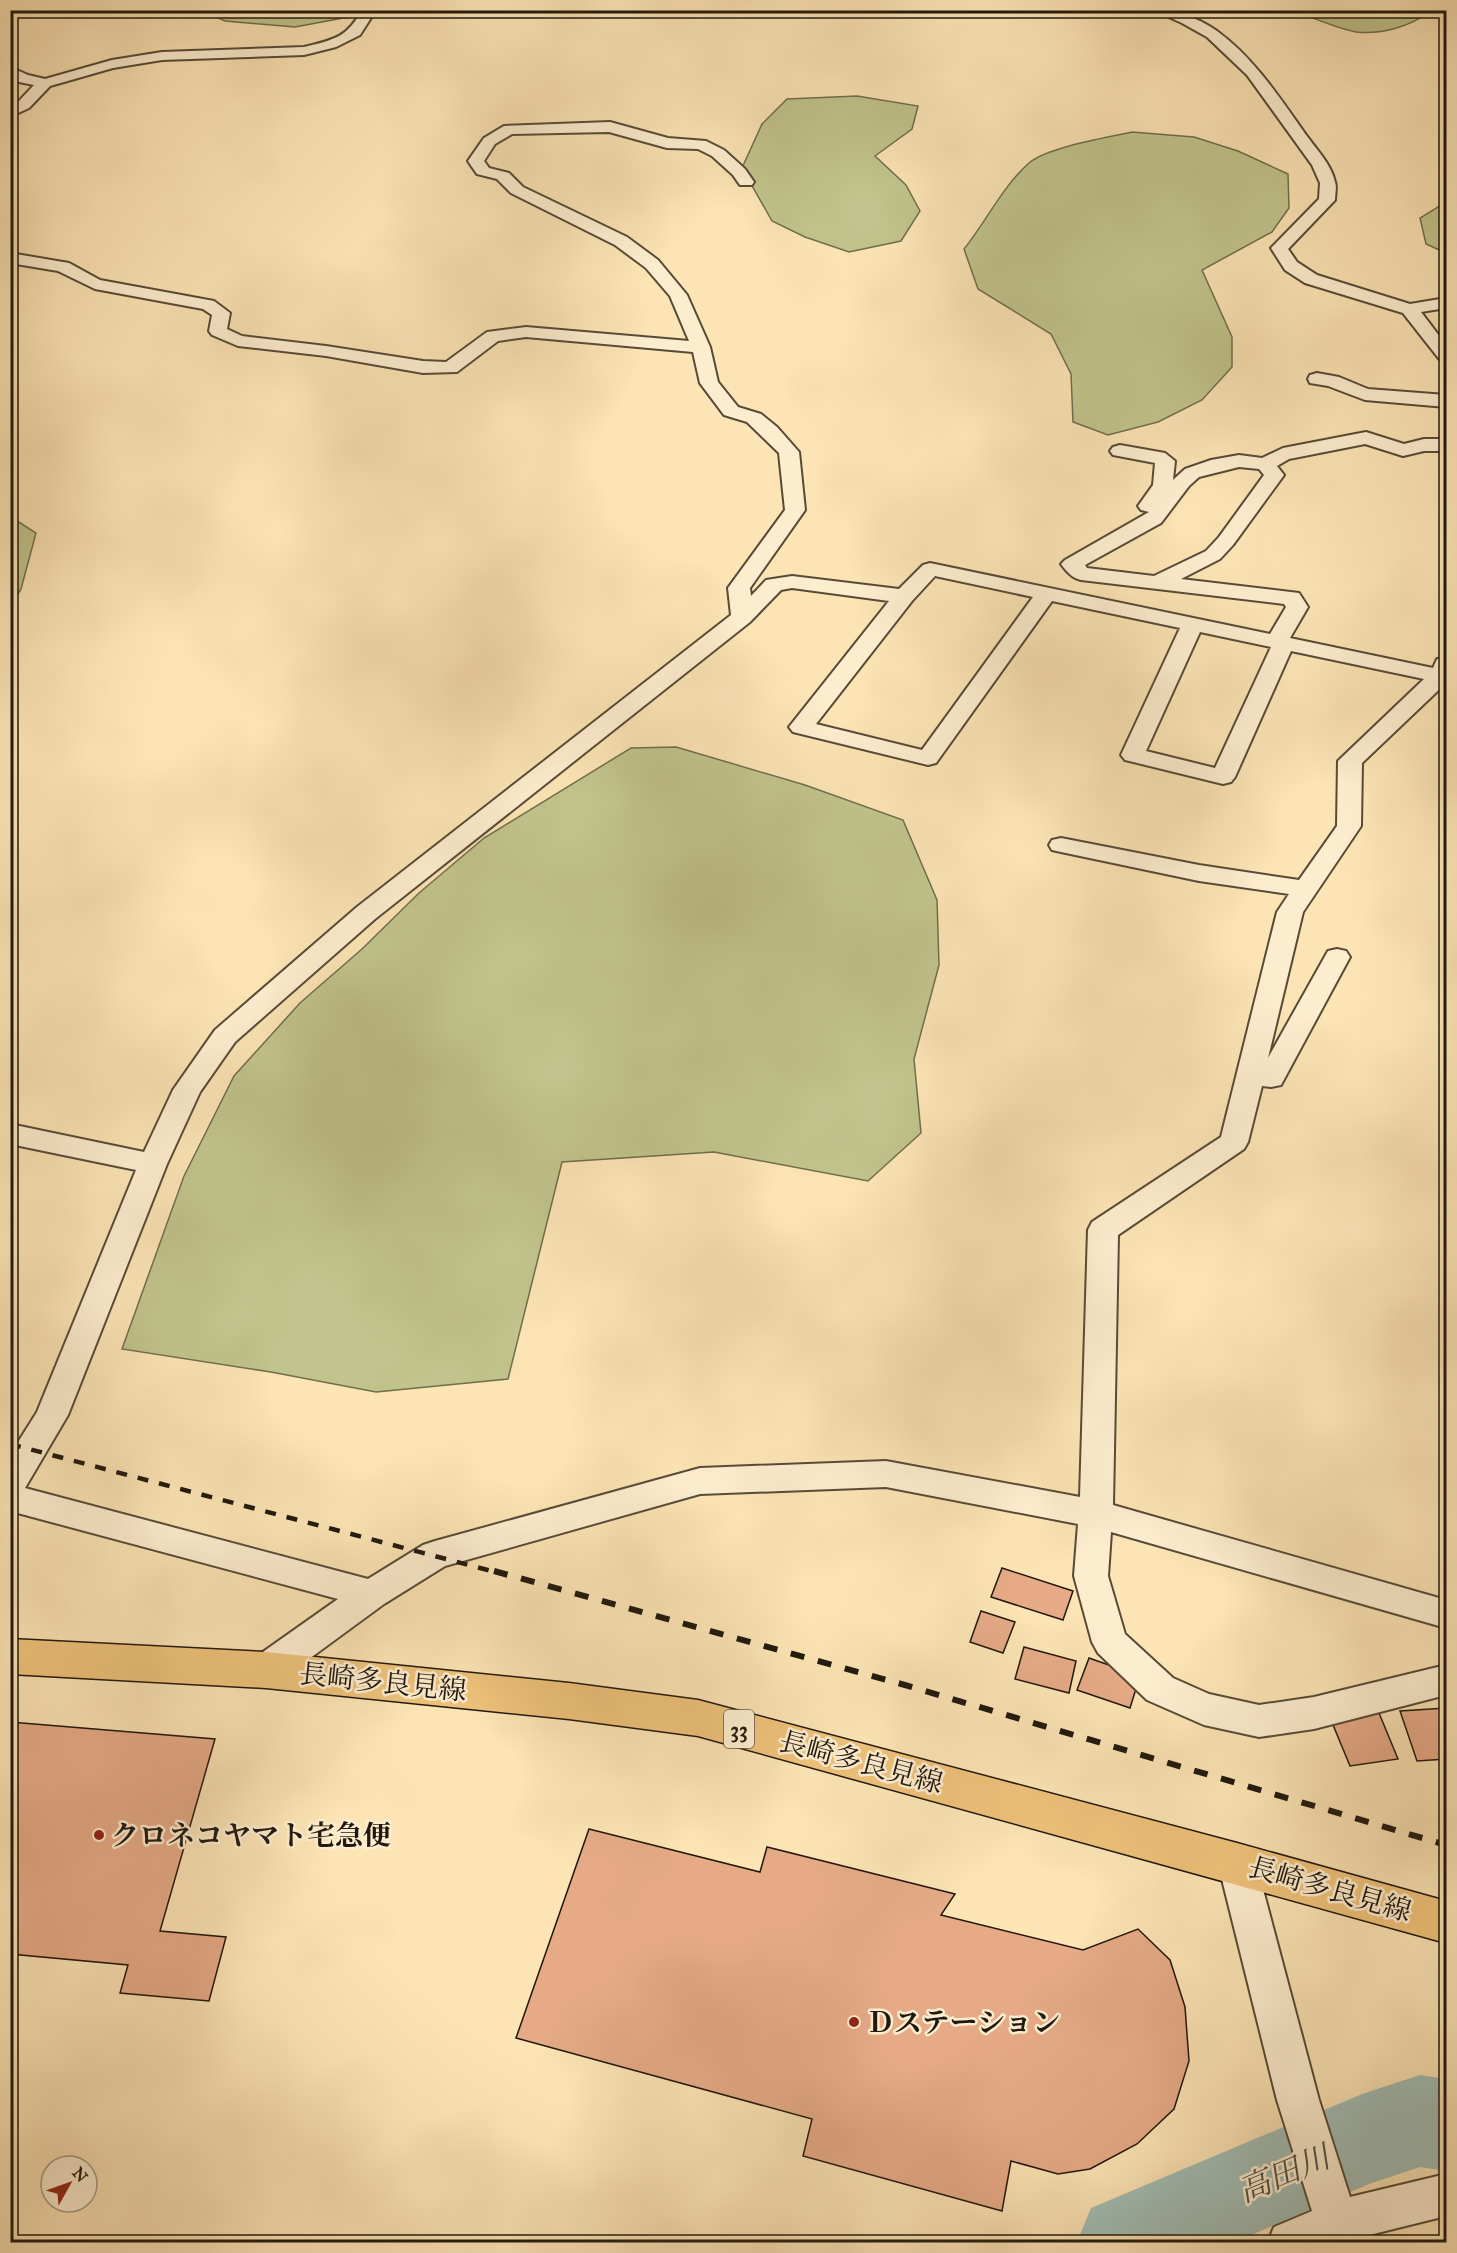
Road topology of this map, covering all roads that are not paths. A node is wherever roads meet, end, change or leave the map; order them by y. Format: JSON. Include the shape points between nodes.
{"nodes":[{"id":1,"x":369,"y":10,"type":"edge"},
{"id":2,"x":1159,"y":10,"type":"edge"},
{"id":3,"x":10,"y":71,"type":"edge"},
{"id":4,"x":45,"y":83,"type":"junction"},
{"id":5,"x":10,"y":113,"type":"edge"},
{"id":6,"x":746,"y":182,"type":"dead end"},
{"id":7,"x":10,"y":258,"type":"edge"},
{"id":8,"x":1446,"y":303,"type":"edge"},
{"id":9,"x":1409,"y":309,"type":"junction"},
{"id":10,"x":701,"y":347,"type":"junction"},
{"id":11,"x":1446,"y":356,"type":"edge"},
{"id":12,"x":1317,"y":379,"type":"dead end"},
{"id":13,"x":1446,"y":401,"type":"edge"},
{"id":14,"x":1446,"y":445,"type":"edge"},
{"id":15,"x":1120,"y":451,"type":"dead end"},
{"id":16,"x":1265,"y":464,"type":"junction"},
{"id":17,"x":1146,"y":524,"type":"junction"},
{"id":18,"x":1156,"y":583,"type":"junction"},
{"id":19,"x":1047,"y":593,"type":"junction"},
{"id":20,"x":904,"y":597,"type":"junction"},
{"id":21,"x":742,"y":617,"type":"junction"},
{"id":22,"x":1193,"y":624,"type":"junction"},
{"id":23,"x":1280,"y":643,"type":"junction"},
{"id":24,"x":1444,"y":668,"type":"edge"},
{"id":25,"x":1061,"y":845,"type":"dead end"},
{"id":26,"x":1305,"y":889,"type":"junction"},
{"id":27,"x":1337,"y":957,"type":"dead end"},
{"id":28,"x":1250,"y":1075,"type":"junction"},
{"id":29,"x":10,"y":1134,"type":"edge"},
{"id":30,"x":153,"y":1164,"type":"junction"},
{"id":31,"x":10,"y":1484,"type":"edge"},
{"id":32,"x":10,"y":1497,"type":"edge"},
{"id":33,"x":1096,"y":1514,"type":"junction"},
{"id":34,"x":372,"y":1594,"type":"junction"},
{"id":35,"x":1446,"y":1614,"type":"edge"},
{"id":36,"x":10,"y":1656,"type":"edge"},
{"id":37,"x":266,"y":1670,"type":"junction"},
{"id":38,"x":1446,"y":1680,"type":"edge"},
{"id":39,"x":1237,"y":1863,"type":"junction"},
{"id":40,"x":1446,"y":1922,"type":"edge"},
{"id":41,"x":1446,"y":2195,"type":"edge"},
{"id":42,"x":1337,"y":2222,"type":"junction"},
{"id":43,"x":1289,"y":2242,"type":"edge"}],
"edges":[{"from":1,"to":4,"type":"street","via":[[356,32],[304,51],[162,56],[112,64]]},
{"from":2,"to":9,"type":"street","via":[[1193,23],[1241,58],[1320,164],[1328,183],[1327,200],[1279,248],[1291,266],[1311,279]]},
{"from":3,"to":4,"type":"street","via":[[24,79]]},
{"from":4,"to":5,"type":"street","via":[[24,105]]},
{"from":6,"to":10,"type":"street","via":[[718,153],[701,144],[667,143],[610,127],[509,129],[489,141],[476,161],[483,171],[503,176],[517,190],[621,241],[652,264],[678,295]]},
{"from":7,"to":10,"type":"street","via":[[63,267],[95,284],[208,305],[221,313],[218,331],[238,341],[423,367],[450,368],[493,336],[526,332]]},
{"from":8,"to":9,"type":"street"},
{"from":9,"to":11,"type":"street"},
{"from":10,"to":21,"type":"street","via":[[708,383],[731,411],[754,418],[789,452],[795,510],[739,588]]},
{"from":12,"to":13,"type":"street","via":[[1365,394]]},
{"from":14,"to":16,"type":"street","via":[[1403,450],[1366,438],[1282,454]]},
{"from":15,"to":17,"type":"street","via":[[1165,461],[1163,485],[1143,513]]},
{"from":16,"to":17,"type":"street","via":[[1239,461],[1192,473]]},
{"from":16,"to":18,"type":"street","via":[[1274,475],[1226,541],[1212,555]]},
{"from":17,"to":18,"type":"street","via":[[1072,564],[1081,574]]},
{"from":18,"to":23,"type":"street","via":[[1291,598],[1297,607]]},
{"from":19,"to":20,"type":"street","via":[[930,569]]},
{"from":19,"to":20,"type":"street","via":[[928,758],[801,727]]},
{"from":19,"to":22,"type":"street"},
{"from":20,"to":21,"type":"street","via":[[792,582],[774,585]]},
{"from":21,"to":30,"type":"street","via":[[366,913],[225,1036],[187,1090]]},
{"from":22,"to":23,"type":"street"},
{"from":22,"to":23,"type":"street","via":[[1133,755],[1223,777]]},
{"from":23,"to":24,"type":"street"},
{"from":24,"to":26,"type":"street","via":[[1350,761],[1349,826]]},
{"from":25,"to":26,"type":"street","via":[[1199,873]]},
{"from":26,"to":28,"type":"street","via":[[1290,912]]},
{"from":27,"to":28,"type":"street","via":[[1271,1078]]},
{"from":28,"to":33,"type":"street","via":[[1234,1142],[1103,1230]]},
{"from":29,"to":30,"type":"street"},
{"from":30,"to":31,"type":"street","via":[[52,1415]]},
{"from":32,"to":34,"type":"street"},
{"from":33,"to":34,"type":"street","via":[[886,1474],[700,1481],[435,1555]]},
{"from":33,"to":35,"type":"street"},
{"from":33,"to":38,"type":"street","via":[[1091,1576],[1110,1642],[1160,1689],[1204,1709],[1259,1721],[1314,1713]]},
{"from":34,"to":37,"type":"street"},
{"from":36,"to":37,"type":"main road","name":"長崎多良見線","number":"33"},
{"from":37,"to":39,"type":"main road","name":"長崎多良見線","number":"33","via":[[698,1718]]},
{"from":39,"to":40,"type":"main road","name":"長崎多良見線","number":"33"},
{"from":39,"to":42,"type":"street","via":[[1298,2100]]},
{"from":41,"to":42,"type":"street"},
{"from":42,"to":43,"type":"street"}]}
